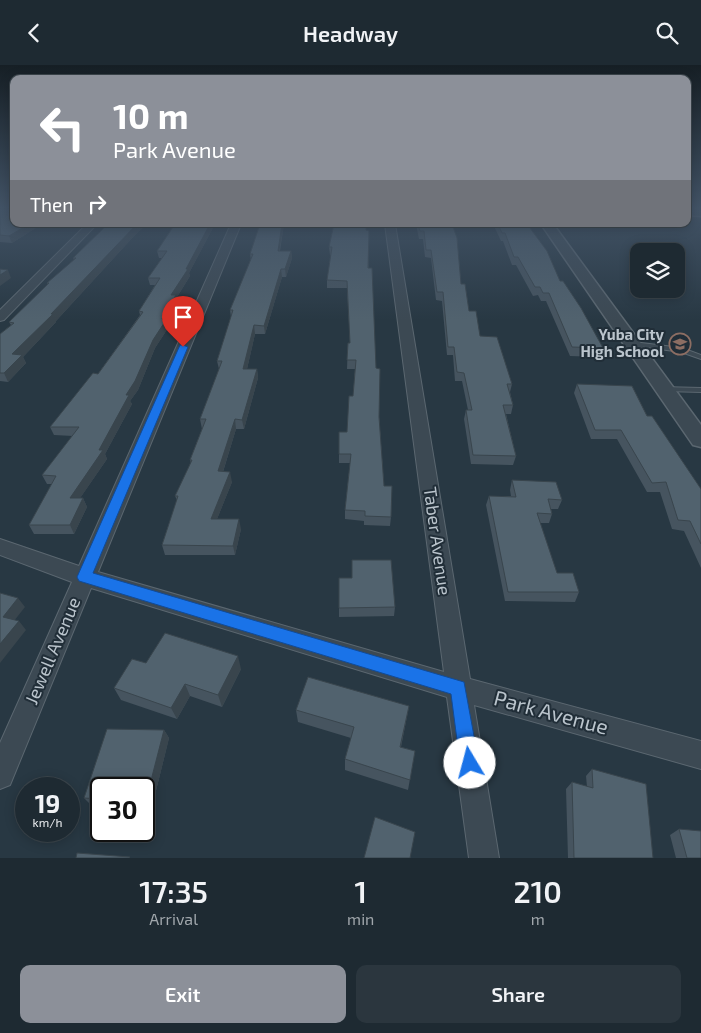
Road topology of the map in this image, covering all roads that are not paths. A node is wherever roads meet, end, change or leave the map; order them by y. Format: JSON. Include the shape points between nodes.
{"nodes":[{"id":1,"x":70,"y":246,"type":"edge"},
{"id":2,"x":227,"y":246,"type":"edge"},
{"id":3,"x":393,"y":246,"type":"edge"},
{"id":4,"x":563,"y":246,"type":"edge"},
{"id":5,"x":0,"y":317,"type":"edge"},
{"id":6,"x":633,"y":344,"type":"junction"},
{"id":7,"x":701,"y":357,"type":"edge"},
{"id":8,"x":665,"y":389,"type":"junction"},
{"id":9,"x":701,"y":390,"type":"edge"},
{"id":10,"x":701,"y":440,"type":"edge"},
{"id":11,"x":0,"y":547,"type":"edge"},
{"id":12,"x":84,"y":577,"type":"junction"},
{"id":13,"x":458,"y":688,"type":"junction"},
{"id":14,"x":701,"y":755,"type":"edge"},
{"id":15,"x":0,"y":775,"type":"edge"},
{"id":16,"x":484,"y":858,"type":"edge"}],
"edges":[{"from":1,"to":5,"type":"street"},
{"from":2,"to":12,"type":"street","name":"Jewell Avenue"},
{"from":3,"to":13,"type":"street","name":"Taber Avenue"},
{"from":4,"to":6,"type":"street"},
{"from":6,"to":7,"type":"lane","via":[[682,350]]},
{"from":6,"to":8,"type":"street"},
{"from":8,"to":9,"type":"lane"},
{"from":8,"to":10,"type":"street"},
{"from":11,"to":12,"type":"street","name":"Park Avenue"},
{"from":12,"to":13,"type":"street","name":"Park Avenue"},
{"from":12,"to":15,"type":"street","name":"Jewell Avenue"},
{"from":13,"to":14,"type":"street","name":"Park Avenue"},
{"from":13,"to":16,"type":"street","name":"Taber Avenue"}]}
